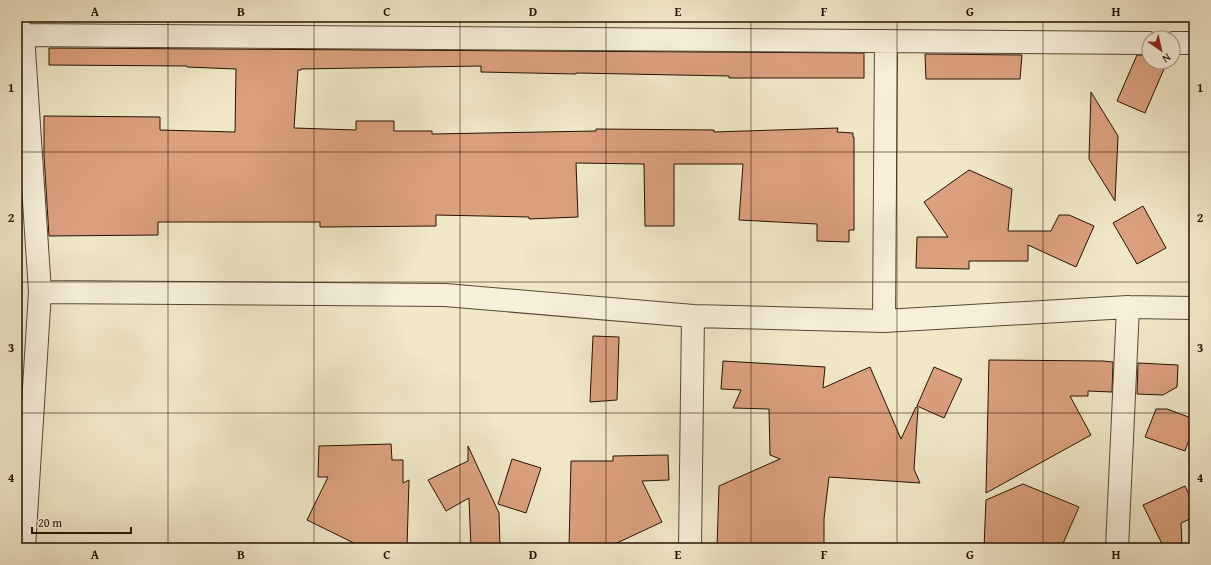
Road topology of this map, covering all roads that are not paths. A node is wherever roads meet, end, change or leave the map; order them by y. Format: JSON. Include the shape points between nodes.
{"nodes":[{"id":1,"x":19,"y":31,"type":"edge"},
{"id":2,"x":886,"y":42,"type":"junction"},
{"id":3,"x":1141,"y":43,"type":"edge"},
{"id":4,"x":1181,"y":43,"type":"edge"},
{"id":5,"x":1194,"y":43,"type":"edge"},
{"id":6,"x":40,"y":292,"type":"junction"},
{"id":7,"x":1128,"y":307,"type":"junction"},
{"id":8,"x":1194,"y":308,"type":"edge"},
{"id":9,"x":693,"y":316,"type":"junction"},
{"id":10,"x":884,"y":321,"type":"junction"},
{"id":11,"x":24,"y":548,"type":"edge"},
{"id":12,"x":690,"y":548,"type":"edge"},
{"id":13,"x":1117,"y":548,"type":"edge"}],
"edges":[{"from":1,"to":2,"type":"street"},
{"from":1,"to":6,"type":"street"},
{"from":2,"to":3,"type":"street"},
{"from":2,"to":10,"type":"street"},
{"from":4,"to":5,"type":"street"},
{"from":6,"to":9,"type":"street","via":[[445,295]]},
{"from":6,"to":11,"type":"street"},
{"from":7,"to":8,"type":"street"},
{"from":7,"to":10,"type":"street"},
{"from":7,"to":13,"type":"street"},
{"from":9,"to":10,"type":"street"},
{"from":9,"to":12,"type":"street"}]}
